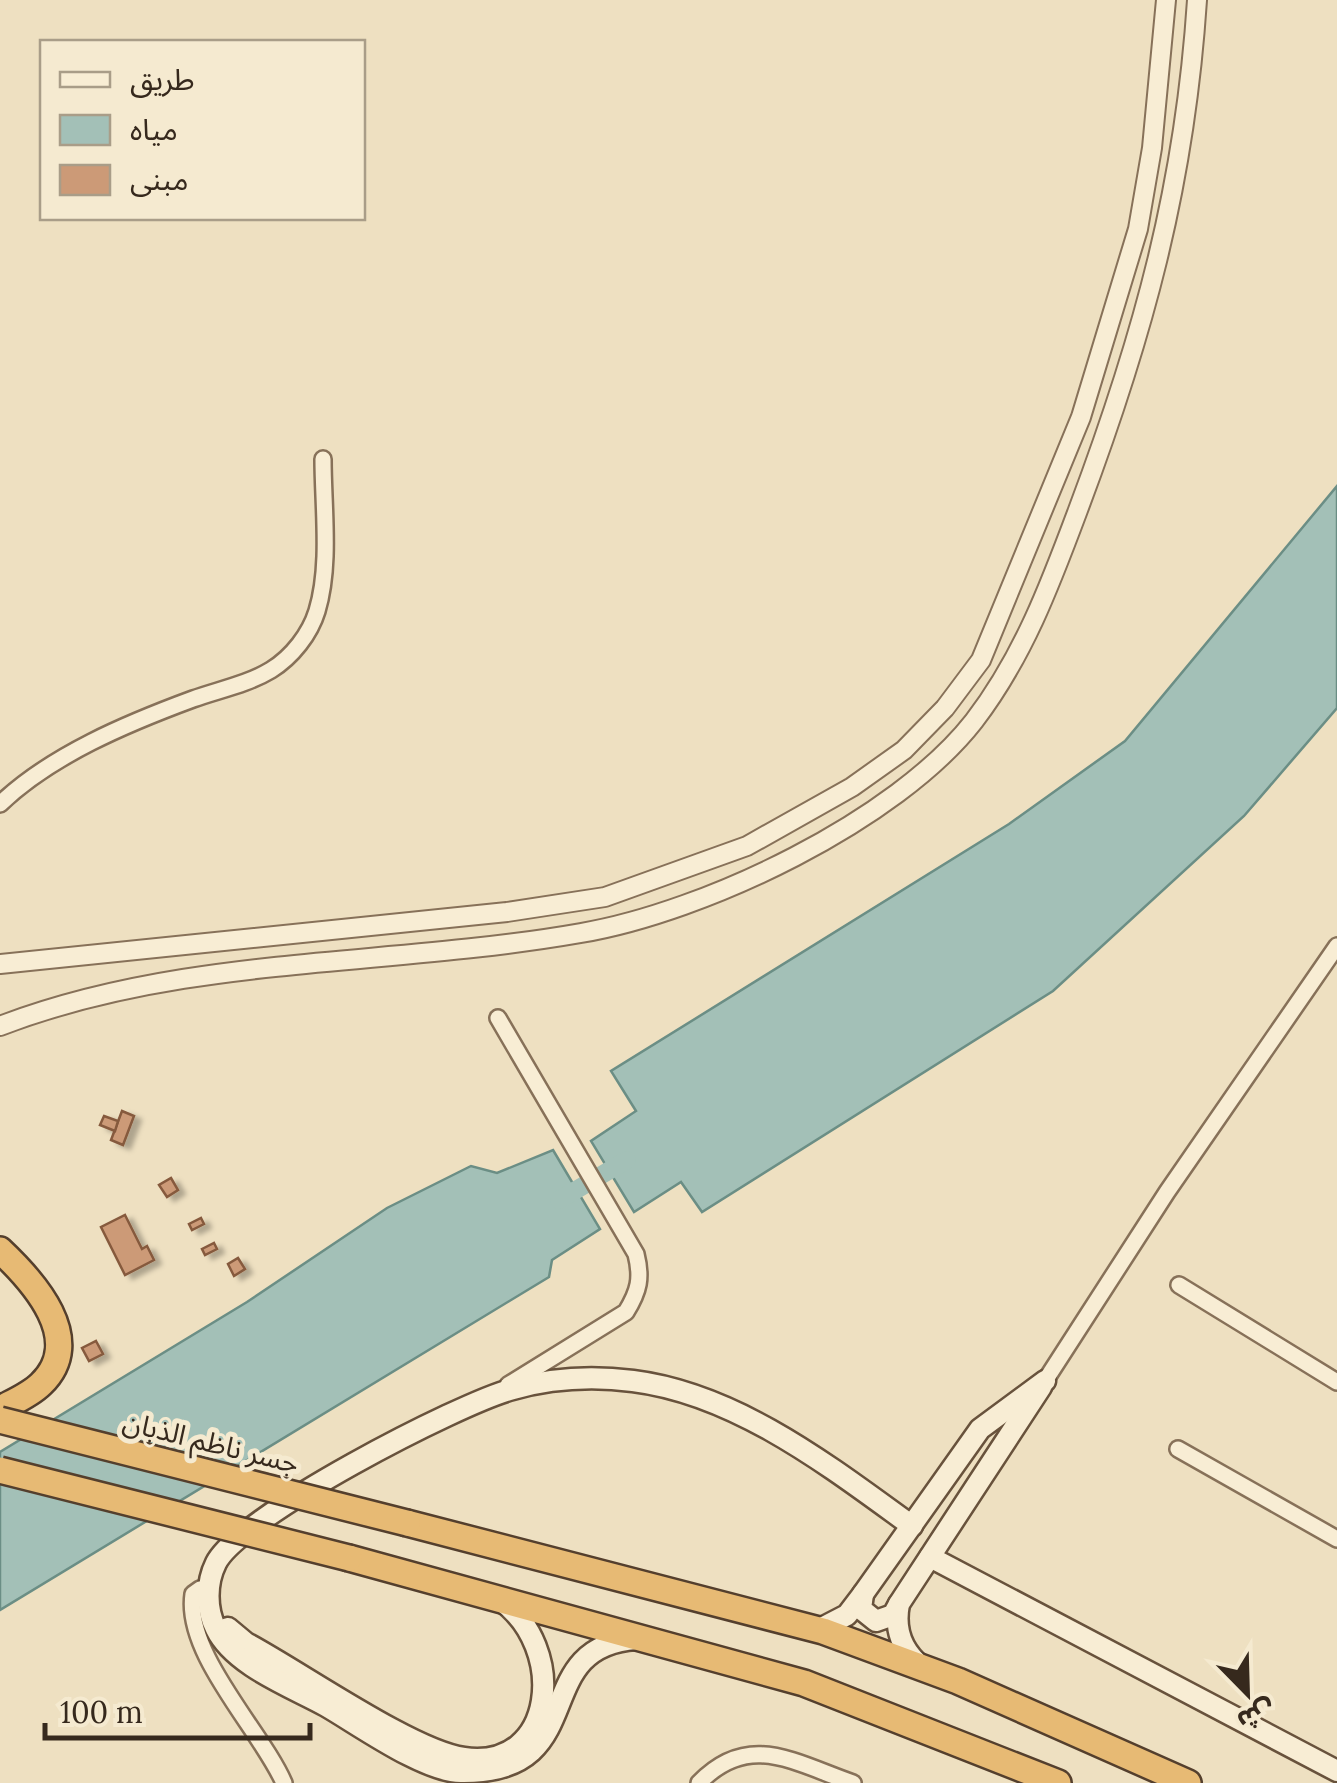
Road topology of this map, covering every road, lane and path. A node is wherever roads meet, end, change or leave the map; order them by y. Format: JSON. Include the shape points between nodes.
{"nodes":[{"id":1,"x":1166,"y":0,"type":"edge"},
{"id":2,"x":1197,"y":0,"type":"edge"},
{"id":3,"x":1162,"y":60,"type":"junction"},
{"id":4,"x":1193,"y":64,"type":"junction"},
{"id":5,"x":323,"y":459,"type":"dead end"},
{"id":6,"x":0,"y":804,"type":"edge"},
{"id":7,"x":1337,"y":946,"type":"edge"},
{"id":8,"x":0,"y":964,"type":"edge"},
{"id":9,"x":498,"y":1018,"type":"dead end"},
{"id":10,"x":0,"y":1026,"type":"edge"},
{"id":11,"x":0,"y":1250,"type":"edge"},
{"id":12,"x":1179,"y":1285,"type":"dead end"},
{"id":13,"x":1045,"y":1381,"type":"junction"},
{"id":14,"x":1337,"y":1382,"type":"edge"},
{"id":15,"x":487,"y":1397,"type":"junction"},
{"id":16,"x":0,"y":1410,"type":"edge"},
{"id":17,"x":0,"y":1420,"type":"edge"},
{"id":18,"x":1178,"y":1449,"type":"dead end"},
{"id":19,"x":0,"y":1470,"type":"edge"},
{"id":20,"x":912,"y":1526,"type":"junction"},
{"id":21,"x":1337,"y":1539,"type":"edge"},
{"id":22,"x":930,"y":1557,"type":"junction"},
{"id":23,"x":864,"y":1594,"type":"junction"},
{"id":24,"x":494,"y":1595,"type":"junction"},
{"id":25,"x":208,"y":1599,"type":"junction"},
{"id":26,"x":899,"y":1604,"type":"junction"},
{"id":27,"x":818,"y":1630,"type":"junction"},
{"id":28,"x":642,"y":1639,"type":"junction"},
{"id":29,"x":924,"y":1668,"type":"junction"},
{"id":30,"x":1337,"y":1772,"type":"edge"},
{"id":31,"x":284,"y":1783,"type":"edge"},
{"id":32,"x":699,"y":1783,"type":"edge"},
{"id":33,"x":853,"y":1783,"type":"edge"},
{"id":34,"x":1058,"y":1783,"type":"edge"},
{"id":35,"x":1188,"y":1783,"type":"edge"}],
"edges":[{"from":1,"to":3,"type":"street"},
{"from":2,"to":4,"type":"street"},
{"from":3,"to":4,"type":"street"},
{"from":3,"to":8,"type":"street","via":[[1138,229],[1081,417],[981,660],[904,750],[747,846],[605,897]]},
{"from":4,"to":10,"type":"street","via":[[1168,229],[1112,420],[1012,666],[972,724],[928,768],[823,840],[710,896],[654,915],[518,944],[190,978],[87,997]]},
{"from":5,"to":6,"type":"street","via":[[322,590],[311,625],[290,655],[260,675],[100,740]]},
{"from":7,"to":13,"type":"street"},
{"from":9,"to":15,"type":"street","via":[[642,1274],[626,1312]]},
{"from":11,"to":16,"type":"highway","via":[[35,1283],[55,1321],[59,1351],[42,1384]]},
{"from":12,"to":14,"type":"street"},
{"from":13,"to":20,"type":"main road","via":[[980,1429]]},
{"from":13,"to":22,"type":"main road"},
{"from":15,"to":20,"type":"main road","via":[[573,1379],[660,1386],[760,1426]]},
{"from":15,"to":25,"type":"main road","via":[[274,1512],[216,1562]]},
{"from":17,"to":27,"type":"highway","name":"جسر ناظم الذبان","bridge":true},
{"from":18,"to":21,"type":"street"},
{"from":19,"to":24,"type":"highway","bridge":true},
{"from":20,"to":23,"type":"main road"},
{"from":22,"to":26,"type":"main road"},
{"from":22,"to":30,"type":"main road"},
{"from":23,"to":26,"type":"main road","via":[[861,1609],[876,1622],[886,1621]]},
{"from":23,"to":27,"type":"main road","via":[[847,1615]]},
{"from":24,"to":25,"type":"main road","via":[[534,1638],[544,1699],[539,1718],[515,1744],[480,1759],[427,1746],[246,1643]]},
{"from":24,"to":28,"type":"highway"},
{"from":25,"to":28,"type":"main road","via":[[216,1629],[242,1657],[454,1772],[482,1772],[522,1757],[552,1728],[581,1659],[600,1646]]},
{"from":25,"to":31,"type":"street","via":[[200,1589],[193,1594],[204,1647]]},
{"from":26,"to":29,"type":"main road","via":[[905,1649]]},
{"from":27,"to":29,"type":"highway","name":"جسر ناظم الذبان"},
{"from":28,"to":34,"type":"highway","via":[[804,1683]]},
{"from":29,"to":35,"type":"highway","name":"جسر ناظم الذبان"},
{"from":32,"to":33,"type":"street","via":[[740,1753],[766,1753]]}]}
